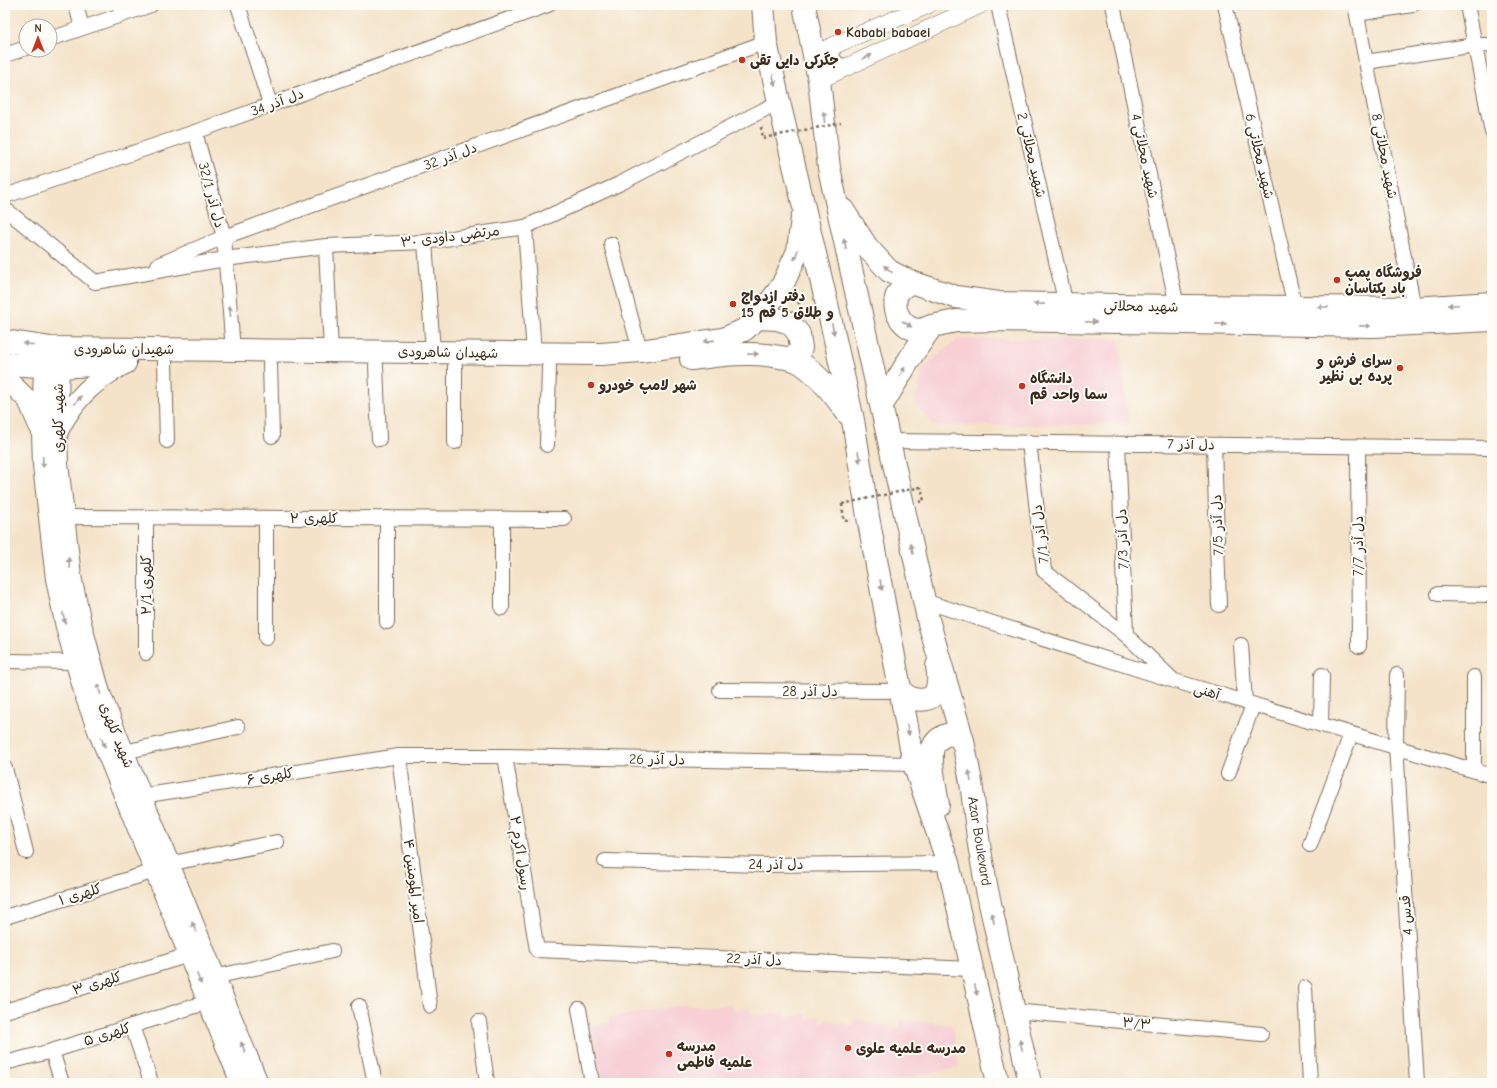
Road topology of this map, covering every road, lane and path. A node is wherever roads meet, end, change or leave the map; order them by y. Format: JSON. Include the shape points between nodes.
{"nodes":[{"id":1,"x":76,"y":5,"type":"edge"},
{"id":2,"x":151,"y":5,"type":"edge"},
{"id":3,"x":238,"y":5,"type":"edge"},
{"id":4,"x":548,"y":5,"type":"edge"},
{"id":5,"x":756,"y":5,"type":"edge"},
{"id":6,"x":763,"y":5,"type":"edge"},
{"id":7,"x":804,"y":5,"type":"edge"},
{"id":8,"x":928,"y":5,"type":"edge"},
{"id":9,"x":980,"y":5,"type":"edge"},
{"id":10,"x":998,"y":5,"type":"edge"},
{"id":11,"x":1113,"y":5,"type":"edge"},
{"id":12,"x":1225,"y":5,"type":"edge"},
{"id":13,"x":1412,"y":5,"type":"edge"},
{"id":14,"x":1467,"y":5,"type":"edge"},
{"id":15,"x":912,"y":8,"type":"edge"},
{"id":16,"x":1356,"y":10,"type":"edge"},
{"id":17,"x":82,"y":28,"type":"junction"},
{"id":18,"x":58,"y":36,"type":"edge"},
{"id":19,"x":766,"y":42,"type":"junction"},
{"id":20,"x":837,"y":44,"type":"junction"},
{"id":21,"x":1475,"y":44,"type":"junction"},
{"id":22,"x":1492,"y":45,"type":"edge"},
{"id":23,"x":18,"y":51,"type":"edge"},
{"id":24,"x":814,"y":54,"type":"junction"},
{"id":25,"x":5,"y":55,"type":"edge"},
{"id":26,"x":1366,"y":62,"type":"junction"},
{"id":27,"x":848,"y":66,"type":"junction"},
{"id":28,"x":819,"y":80,"type":"junction"},
{"id":29,"x":779,"y":102,"type":"junction"},
{"id":30,"x":270,"y":104,"type":"junction"},
{"id":31,"x":841,"y":123,"type":"dead end"},
{"id":32,"x":762,"y":129,"type":"dead end"},
{"id":33,"x":195,"y":132,"type":"junction"},
{"id":34,"x":1492,"y":132,"type":"edge"},
{"id":35,"x":5,"y":196,"type":"edge"},
{"id":36,"x":834,"y":196,"type":"junction"},
{"id":37,"x":804,"y":203,"type":"junction"},
{"id":38,"x":5,"y":209,"type":"edge"},
{"id":39,"x":525,"y":227,"type":"junction"},
{"id":40,"x":224,"y":237,"type":"junction"},
{"id":41,"x":425,"y":242,"type":"junction"},
{"id":42,"x":611,"y":244,"type":"dead end"},
{"id":43,"x":326,"y":246,"type":"junction"},
{"id":44,"x":225,"y":259,"type":"junction"},
{"id":45,"x":135,"y":274,"type":"junction"},
{"id":46,"x":910,"y":282,"type":"junction"},
{"id":47,"x":1492,"y":303,"type":"edge"},
{"id":48,"x":1066,"y":305,"type":"junction"},
{"id":49,"x":1177,"y":306,"type":"junction"},
{"id":50,"x":1295,"y":307,"type":"junction"},
{"id":51,"x":1414,"y":308,"type":"junction"},
{"id":52,"x":758,"y":318,"type":"junction"},
{"id":53,"x":1492,"y":320,"type":"edge"},
{"id":54,"x":932,"y":326,"type":"junction"},
{"id":55,"x":5,"y":340,"type":"edge"},
{"id":56,"x":233,"y":350,"type":"junction"},
{"id":57,"x":331,"y":351,"type":"junction"},
{"id":58,"x":433,"y":351,"type":"junction"},
{"id":59,"x":640,"y":351,"type":"junction"},
{"id":60,"x":542,"y":360,"type":"junction"},
{"id":61,"x":794,"y":360,"type":"junction"},
{"id":62,"x":51,"y":361,"type":"junction"},
{"id":63,"x":165,"y":362,"type":"junction"},
{"id":64,"x":126,"y":363,"type":"junction"},
{"id":65,"x":5,"y":364,"type":"edge"},
{"id":66,"x":270,"y":364,"type":"junction"},
{"id":67,"x":376,"y":365,"type":"junction"},
{"id":68,"x":455,"y":366,"type":"junction"},
{"id":69,"x":5,"y":378,"type":"edge"},
{"id":70,"x":882,"y":405,"type":"junction"},
{"id":71,"x":853,"y":420,"type":"junction"},
{"id":72,"x":49,"y":433,"type":"junction"},
{"id":73,"x":272,"y":436,"type":"dead end"},
{"id":74,"x":379,"y":439,"type":"dead end"},
{"id":75,"x":167,"y":441,"type":"dead end"},
{"id":76,"x":889,"y":441,"type":"junction"},
{"id":77,"x":455,"y":442,"type":"dead end"},
{"id":78,"x":1029,"y":442,"type":"junction"},
{"id":79,"x":1118,"y":444,"type":"junction"},
{"id":80,"x":547,"y":445,"type":"dead end"},
{"id":81,"x":1214,"y":445,"type":"junction"},
{"id":82,"x":1358,"y":447,"type":"junction"},
{"id":83,"x":1492,"y":448,"type":"edge"},
{"id":84,"x":924,"y":501,"type":"dead end"},
{"id":85,"x":64,"y":517,"type":"junction"},
{"id":86,"x":146,"y":518,"type":"junction"},
{"id":87,"x":266,"y":518,"type":"junction"},
{"id":88,"x":387,"y":518,"type":"junction"},
{"id":89,"x":502,"y":519,"type":"junction"},
{"id":90,"x":564,"y":519,"type":"dead end"},
{"id":91,"x":844,"y":521,"type":"dead end"},
{"id":92,"x":1438,"y":594,"type":"dead end"},
{"id":93,"x":1492,"y":595,"type":"edge"},
{"id":94,"x":924,"y":601,"type":"junction"},
{"id":95,"x":1219,"y":605,"type":"dead end"},
{"id":96,"x":502,"y":608,"type":"dead end"},
{"id":97,"x":387,"y":622,"type":"dead end"},
{"id":98,"x":929,"y":623,"type":"junction"},
{"id":99,"x":1126,"y":635,"type":"junction"},
{"id":100,"x":266,"y":638,"type":"dead end"},
{"id":101,"x":1241,"y":645,"type":"dead end"},
{"id":102,"x":1359,"y":646,"type":"dead end"},
{"id":103,"x":146,"y":653,"type":"dead end"},
{"id":104,"x":83,"y":660,"type":"junction"},
{"id":105,"x":5,"y":661,"type":"edge"},
{"id":106,"x":1322,"y":675,"type":"dead end"},
{"id":107,"x":1397,"y":675,"type":"dead end"},
{"id":108,"x":1474,"y":677,"type":"dead end"},
{"id":109,"x":1175,"y":681,"type":"junction"},
{"id":110,"x":720,"y":690,"type":"dead end"},
{"id":111,"x":900,"y":691,"type":"junction"},
{"id":112,"x":1249,"y":703,"type":"junction"},
{"id":113,"x":1321,"y":724,"type":"junction"},
{"id":114,"x":238,"y":727,"type":"dead end"},
{"id":115,"x":1351,"y":734,"type":"junction"},
{"id":116,"x":963,"y":741,"type":"junction"},
{"id":117,"x":1396,"y":746,"type":"junction"},
{"id":118,"x":124,"y":752,"type":"junction"},
{"id":119,"x":399,"y":756,"type":"junction"},
{"id":120,"x":506,"y":756,"type":"junction"},
{"id":121,"x":914,"y":764,"type":"junction"},
{"id":122,"x":5,"y":768,"type":"edge"},
{"id":123,"x":1474,"y":770,"type":"junction"},
{"id":124,"x":1228,"y":774,"type":"dead end"},
{"id":125,"x":1492,"y":776,"type":"edge"},
{"id":126,"x":141,"y":796,"type":"junction"},
{"id":127,"x":277,"y":842,"type":"dead end"},
{"id":128,"x":1310,"y":845,"type":"dead end"},
{"id":129,"x":26,"y":852,"type":"dead end"},
{"id":130,"x":946,"y":856,"type":"junction"},
{"id":131,"x":605,"y":862,"type":"dead end"},
{"id":132,"x":162,"y":868,"type":"junction"},
{"id":133,"x":5,"y":917,"type":"edge"},
{"id":134,"x":538,"y":950,"type":"joint"},
{"id":135,"x":332,"y":951,"type":"dead end"},
{"id":136,"x":189,"y":955,"type":"junction"},
{"id":137,"x":972,"y":968,"type":"junction"},
{"id":138,"x":214,"y":977,"type":"junction"},
{"id":139,"x":1305,"y":988,"type":"dead end"},
{"id":140,"x":208,"y":1002,"type":"junction"},
{"id":141,"x":359,"y":1006,"type":"dead end"},
{"id":142,"x":430,"y":1006,"type":"dead end"},
{"id":143,"x":579,"y":1009,"type":"dead end"},
{"id":144,"x":5,"y":1011,"type":"edge"},
{"id":145,"x":1014,"y":1011,"type":"junction"},
{"id":146,"x":479,"y":1022,"type":"dead end"},
{"id":147,"x":132,"y":1026,"type":"junction"},
{"id":148,"x":1261,"y":1034,"type":"dead end"},
{"id":149,"x":52,"y":1051,"type":"junction"},
{"id":150,"x":5,"y":1063,"type":"edge"},
{"id":151,"x":150,"y":1079,"type":"dead end"},
{"id":152,"x":62,"y":1083,"type":"edge"},
{"id":153,"x":241,"y":1083,"type":"edge"},
{"id":154,"x":258,"y":1083,"type":"edge"},
{"id":155,"x":375,"y":1083,"type":"edge"},
{"id":156,"x":487,"y":1083,"type":"edge"},
{"id":157,"x":592,"y":1083,"type":"edge"},
{"id":158,"x":998,"y":1083,"type":"edge"},
{"id":159,"x":1030,"y":1083,"type":"edge"},
{"id":160,"x":1310,"y":1083,"type":"edge"},
{"id":161,"x":1417,"y":1083,"type":"edge"}],
"edges":[{"from":1,"to":17,"type":"street"},
{"from":2,"to":17,"type":"street"},
{"from":3,"to":30,"type":"street"},
{"from":4,"to":30,"type":"street","name":"دل آذر 34"},
{"from":5,"to":19,"type":"main road"},
{"from":6,"to":19,"type":"main road"},
{"from":7,"to":24,"type":"main road","name":"Azar Boulevard"},
{"from":8,"to":15,"type":"street"},
{"from":27,"to":9,"type":"street","one_way":true},
{"from":10,"to":48,"type":"street","name":"شهید محلاتی 2"},
{"from":11,"to":49,"type":"street","name":"شهید محلاتی 4"},
{"from":12,"to":50,"type":"street","name":"شهید محلاتی 6"},
{"from":13,"to":16,"type":"street"},
{"from":14,"to":21,"type":"street"},
{"from":15,"to":20,"type":"street"},
{"from":16,"to":26,"type":"street","name":"شهید محلاتی 8"},
{"from":17,"to":18,"type":"street"},
{"from":19,"to":29,"type":"main road","one_way":true},
{"from":19,"to":40,"type":"street","name":"دل آذر 32"},
{"from":20,"to":24,"type":"street"},
{"from":20,"to":27,"type":"street","via":[[832,51],[833,59],[839,65]]},
{"from":21,"to":22,"type":"street"},
{"from":21,"to":26,"type":"street"},
{"from":21,"to":34,"type":"street"},
{"from":23,"to":25,"type":"street"},
{"from":24,"to":28,"type":"main road","name":"Azar Boulevard"},
{"from":26,"to":51,"type":"street","name":"شهید محلاتی 8"},
{"from":27,"to":28,"type":"street"},
{"from":36,"to":28,"type":"main road","name":"Azar Boulevard","one_way":true},
{"from":29,"to":37,"type":"main road"},
{"from":29,"to":39,"type":"street","name":"۳۰ مرتضی داودی","via":[[619,184]]},
{"from":30,"to":33,"type":"street","name":"دل آذر 34"},
{"from":31,"to":32,"type":"path","bridge":true,"via":[[763,138]]},
{"from":33,"to":35,"type":"street","name":"دل آذر 34"},
{"from":33,"to":40,"type":"street","name":"دل آذر 32/1"},
{"from":46,"to":36,"type":"main road","name":"شهید محلاتی","one_way":true,"via":[[889,271],[867,247]]},
{"from":70,"to":36,"type":"main road","name":"Azar Boulevard","one_way":true},
{"from":37,"to":52,"type":"main road","name":"شهیدان شاهرودی","one_way":true,"via":[[798,251],[782,286]]},
{"from":37,"to":71,"type":"main road","one_way":true},
{"from":38,"to":45,"type":"street","name":"۳۰ مرتضی داودی","via":[[95,282]]},
{"from":39,"to":41,"type":"street","name":"۳۰ مرتضی داودی"},
{"from":39,"to":60,"type":"street"},
{"from":40,"to":44,"type":"street","name":"دل آذر 32/1"},
{"from":40,"to":45,"type":"street","name":"دل آذر 32"},
{"from":41,"to":43,"type":"street","name":"۳۰ مرتضی داودی"},
{"from":41,"to":58,"type":"street"},
{"from":42,"to":59,"type":"street"},
{"from":43,"to":44,"type":"street","name":"۳۰ مرتضی داودی"},
{"from":43,"to":57,"type":"street"},
{"from":44,"to":45,"type":"street","name":"۳۰ مرتضی داودی"},
{"from":56,"to":44,"type":"street","name":"دل آذر 32/1","one_way":true},
{"from":48,"to":46,"type":"main road","name":"شهید محلاتی","one_way":true,"via":[[999,303],[956,297]]},
{"from":46,"to":54,"type":"main road","name":"شهید محلاتی","one_way":true,"via":[[900,290],[895,303],[898,316],[907,326],[920,330]]},
{"from":47,"to":51,"type":"main road","name":"شهید محلاتی","one_way":true},
{"from":48,"to":49,"type":"main road","name":"شهید محلاتی"},
{"from":49,"to":50,"type":"main road","name":"شهید محلاتی"},
{"from":51,"to":50,"type":"main road","name":"شهید محلاتی","one_way":true},
{"from":52,"to":59,"type":"main road","name":"شهیدان شاهرودی","one_way":true,"via":[[744,330],[723,339]]},
{"from":52,"to":61,"type":"main road","via":[[790,323],[799,334],[800,348]]},
{"from":54,"to":53,"type":"main road","name":"شهید محلاتی","one_way":true,"via":[[956,321],[997,320],[1374,326]]},
{"from":70,"to":54,"type":"main road","one_way":true},
{"from":62,"to":55,"type":"main road","name":"شهیدان شاهرودی","one_way":true},
{"from":56,"to":57,"type":"main road","name":"شهیدان شاهرودی"},
{"from":56,"to":62,"type":"main road","name":"شهیدان شاهرودی"},
{"from":57,"to":58,"type":"main road","name":"شهیدان شاهرودی"},
{"from":58,"to":60,"type":"main road","name":"شهیدان شاهرودی"},
{"from":59,"to":60,"type":"main road","name":"شهیدان شاهرودی"},
{"from":60,"to":61,"type":"main road","name":"شهیدان شاهرودی","one_way":true,"via":[[601,368],[727,354],[764,354]]},
{"from":60,"to":68,"type":"main road","name":"شهیدان شاهرودی"},
{"from":60,"to":80,"type":"street"},
{"from":61,"to":71,"type":"main road","name":"شهیدان شاهرودی","via":[[815,375]]},
{"from":62,"to":64,"type":"main road","name":"شهیدان شاهرودی"},
{"from":62,"to":65,"type":"main road","name":"شهیدان شاهرودی"},
{"from":62,"to":72,"type":"main road","name":"شهید کلهری"},
{"from":63,"to":64,"type":"main road","name":"شهیدان شاهرودی"},
{"from":63,"to":66,"type":"main road","name":"شهیدان شاهرودی"},
{"from":63,"to":75,"type":"street"},
{"from":72,"to":64,"type":"main road","one_way":true,"via":[[86,390],[109,372]]},
{"from":66,"to":67,"type":"main road","name":"شهیدان شاهرودی"},
{"from":66,"to":73,"type":"street"},
{"from":67,"to":68,"type":"main road","name":"شهیدان شاهرودی"},
{"from":67,"to":74,"type":"street"},
{"from":68,"to":77,"type":"street"},
{"from":69,"to":72,"type":"main road","via":[[28,400]]},
{"from":70,"to":76,"type":"main road","name":"Azar Boulevard"},
{"from":71,"to":111,"type":"main road","one_way":true},
{"from":72,"to":85,"type":"main road","name":"شهید کلهری","via":[[58,464]]},
{"from":72,"to":104,"type":"main road","name":"شهید کلهری","one_way":true,"via":[[43,465],[56,578]]},
{"from":76,"to":78,"type":"street","name":"دل آذر 7"},
{"from":94,"to":76,"type":"main road","name":"Azar Boulevard","one_way":true},
{"from":78,"to":79,"type":"street","name":"دل آذر 7"},
{"from":78,"to":99,"type":"street","name":"دل آذر 7/1","via":[[1044,572]]},
{"from":79,"to":81,"type":"street","name":"دل آذر 7"},
{"from":79,"to":99,"type":"street","name":"دل آذر 7/3"},
{"from":81,"to":82,"type":"street","name":"دل آذر 7"},
{"from":81,"to":95,"type":"street","name":"دل آذر 7/5"},
{"from":82,"to":83,"type":"street","name":"دل آذر 7"},
{"from":82,"to":102,"type":"street","name":"دل آذر 7/7"},
{"from":84,"to":91,"type":"path","bridge":true,"via":[[921,487],[842,504]]},
{"from":85,"to":86,"type":"street","name":"کلهری ۲"},
{"from":104,"to":85,"type":"main road","name":"شهید کلهری","one_way":true},
{"from":86,"to":87,"type":"street","name":"کلهری ۲"},
{"from":86,"to":103,"type":"street","name":"کلهری ۲/1"},
{"from":87,"to":88,"type":"street","name":"کلهری ۲"},
{"from":87,"to":100,"type":"street"},
{"from":88,"to":89,"type":"street","name":"کلهری ۲"},
{"from":88,"to":97,"type":"street"},
{"from":89,"to":90,"type":"street","name":"کلهری ۲"},
{"from":89,"to":96,"type":"street"},
{"from":92,"to":93,"type":"street"},
{"from":94,"to":98,"type":"main road","name":"Azar Boulevard"},
{"from":94,"to":109,"type":"street","name":"آهنی"},
{"from":98,"to":111,"type":"main road","via":[[939,686],[934,695],[924,700],[913,699]]},
{"from":98,"to":116,"type":"main road","name":"Azar Boulevard"},
{"from":99,"to":109,"type":"street","name":"دل آذر 7/1"},
{"from":101,"to":112,"type":"street"},
{"from":104,"to":105,"type":"street"},
{"from":118,"to":104,"type":"main road","name":"شهید کلهری","one_way":true,"via":[[100,693]]},
{"from":104,"to":132,"type":"main road","name":"شهید کلهری","one_way":true,"via":[[86,698]]},
{"from":106,"to":113,"type":"street"},
{"from":107,"to":117,"type":"street","name":"قدس 4"},
{"from":108,"to":123,"type":"street"},
{"from":109,"to":112,"type":"street","name":"آهنی"},
{"from":110,"to":111,"type":"street","name":"دل آذر 28"},
{"from":111,"to":121,"type":"main road","one_way":true},
{"from":112,"to":113,"type":"street","name":"آهنی"},
{"from":112,"to":124,"type":"street"},
{"from":113,"to":115,"type":"street","name":"آهنی"},
{"from":114,"to":118,"type":"street"},
{"from":115,"to":117,"type":"street","name":"آهنی"},
{"from":115,"to":128,"type":"street"},
{"from":116,"to":130,"type":"main road","via":[[956,735],[948,734],[940,738],[934,745],[932,757]]},
{"from":145,"to":116,"type":"main road","name":"Azar Boulevard","one_way":true,"via":[[987,890]]},
{"from":117,"to":123,"type":"street","name":"آهنی"},
{"from":117,"to":161,"type":"street","name":"قدس 4"},
{"from":118,"to":126,"type":"main road","name":"شهید کلهری"},
{"from":119,"to":120,"type":"street","name":"دل آذر 26"},
{"from":119,"to":126,"type":"street","name":"کلهری ۶"},
{"from":119,"to":142,"type":"street","name":"امیر المومنین ۴"},
{"from":120,"to":121,"type":"street","name":"دل آذر 26"},
{"from":120,"to":134,"type":"street","name":"رسول اکرم ۲"},
{"from":121,"to":130,"type":"main road"},
{"from":122,"to":129,"type":"street"},
{"from":123,"to":125,"type":"street","name":"آهنی"},
{"from":126,"to":132,"type":"main road","name":"شهید کلهری"},
{"from":127,"to":132,"type":"street","name":"کلهری ۱"},
{"from":130,"to":131,"type":"street","name":"دل آذر 24","via":[[766,865]]},
{"from":130,"to":137,"type":"main road"},
{"from":132,"to":133,"type":"street","name":"کلهری ۱"},
{"from":132,"to":136,"type":"main road","name":"شهید کلهری"},
{"from":138,"to":132,"type":"main road","name":"شهید کلهری","one_way":true},
{"from":134,"to":137,"type":"street","name":"دل آذر 22"},
{"from":135,"to":138,"type":"street"},
{"from":136,"to":140,"type":"main road","name":"شهید کلهری","one_way":true},
{"from":136,"to":144,"type":"street","name":"کلهری ۳"},
{"from":137,"to":158,"type":"main road","one_way":true},
{"from":154,"to":138,"type":"main road","name":"شهید کلهری","one_way":true},
{"from":139,"to":160,"type":"street"},
{"from":140,"to":147,"type":"street","name":"کلهری ۵"},
{"from":140,"to":153,"type":"main road","name":"شهید کلهری"},
{"from":141,"to":155,"type":"street"},
{"from":143,"to":157,"type":"street"},
{"from":145,"to":148,"type":"street","name":"۳/۳"},
{"from":159,"to":145,"type":"main road","name":"Azar Boulevard","one_way":true},
{"from":146,"to":156,"type":"street"},
{"from":147,"to":149,"type":"street","name":"کلهری ۵"},
{"from":147,"to":151,"type":"street"},
{"from":149,"to":150,"type":"street","name":"کلهری ۵"},
{"from":149,"to":152,"type":"street"}]}
